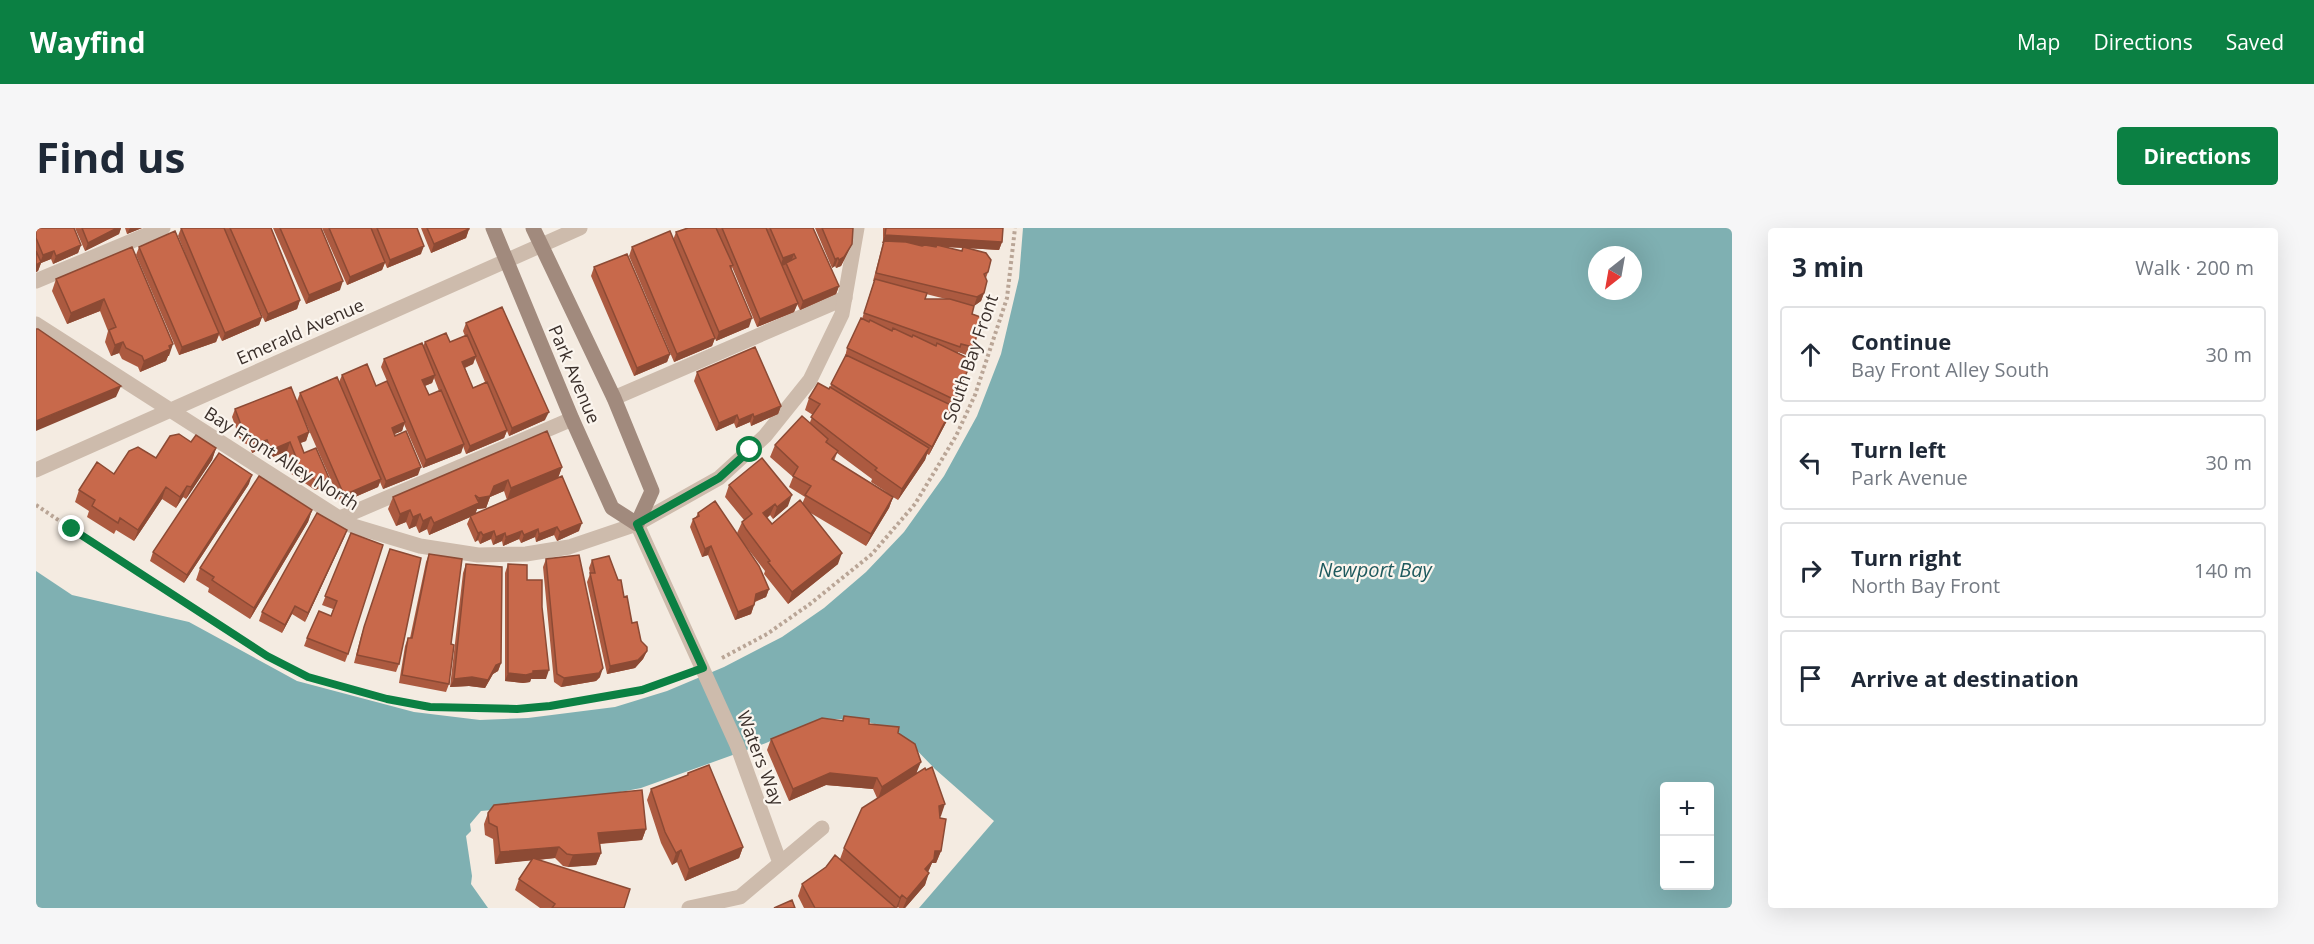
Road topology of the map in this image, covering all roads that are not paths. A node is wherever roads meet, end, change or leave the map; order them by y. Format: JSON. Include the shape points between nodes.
{"nodes":[{"id":1,"x":163,"y":228,"type":"edge"},
{"id":2,"x":493,"y":228,"type":"edge"},
{"id":3,"x":533,"y":228,"type":"edge"},
{"id":4,"x":580,"y":228,"type":"edge"},
{"id":5,"x":857,"y":228,"type":"edge"},
{"id":6,"x":540,"y":245,"type":"junction"},
{"id":7,"x":507,"y":260,"type":"junction"},
{"id":8,"x":36,"y":281,"type":"edge"},
{"id":9,"x":845,"y":298,"type":"junction"},
{"id":10,"x":36,"y":324,"type":"edge"},
{"id":11,"x":614,"y":398,"type":"junction"},
{"id":12,"x":168,"y":410,"type":"junction"},
{"id":13,"x":572,"y":419,"type":"junction"},
{"id":14,"x":36,"y":470,"type":"edge"},
{"id":15,"x":339,"y":518,"type":"junction"},
{"id":16,"x":637,"y":524,"type":"junction"},
{"id":17,"x":822,"y":828,"type":"dead end"},
{"id":18,"x":780,"y":863,"type":"junction"},
{"id":19,"x":689,"y":908,"type":"edge"}],
"edges":[{"from":1,"to":8,"type":"street"},
{"from":2,"to":7,"type":"street","name":"Park Avenue"},
{"from":3,"to":6,"type":"street","name":"Park Avenue"},
{"from":4,"to":6,"type":"street","name":"Emerald Avenue"},
{"from":5,"to":9,"type":"street","name":"Bay Front Alley North"},
{"from":6,"to":7,"type":"street","name":"Emerald Avenue"},
{"from":6,"to":11,"type":"street","name":"Park Avenue"},
{"from":7,"to":12,"type":"street","name":"Emerald Avenue"},
{"from":7,"to":13,"type":"street","name":"Park Avenue"},
{"from":9,"to":11,"type":"street"},
{"from":9,"to":16,"type":"street","name":"Bay Front Alley North","via":[[842,314],[810,380],[765,436],[719,478]]},
{"from":10,"to":12,"type":"street","name":"Bay Front Alley North"},
{"from":11,"to":16,"type":"street","name":"Park Avenue","via":[[652,491]]},
{"from":12,"to":14,"type":"street","name":"Emerald Avenue"},
{"from":12,"to":15,"type":"street","name":"Bay Front Alley North"},
{"from":13,"to":15,"type":"street"},
{"from":13,"to":16,"type":"street","name":"Park Avenue","via":[[612,508]]},
{"from":15,"to":16,"type":"street","name":"Bay Front Alley North","via":[[350,525],[420,546],[478,555],[526,554],[569,547]]},
{"from":16,"to":18,"type":"street","name":"Waters Way","via":[[737,745]]},
{"from":17,"to":18,"type":"street"},
{"from":18,"to":19,"type":"street","via":[[741,897]]}]}
